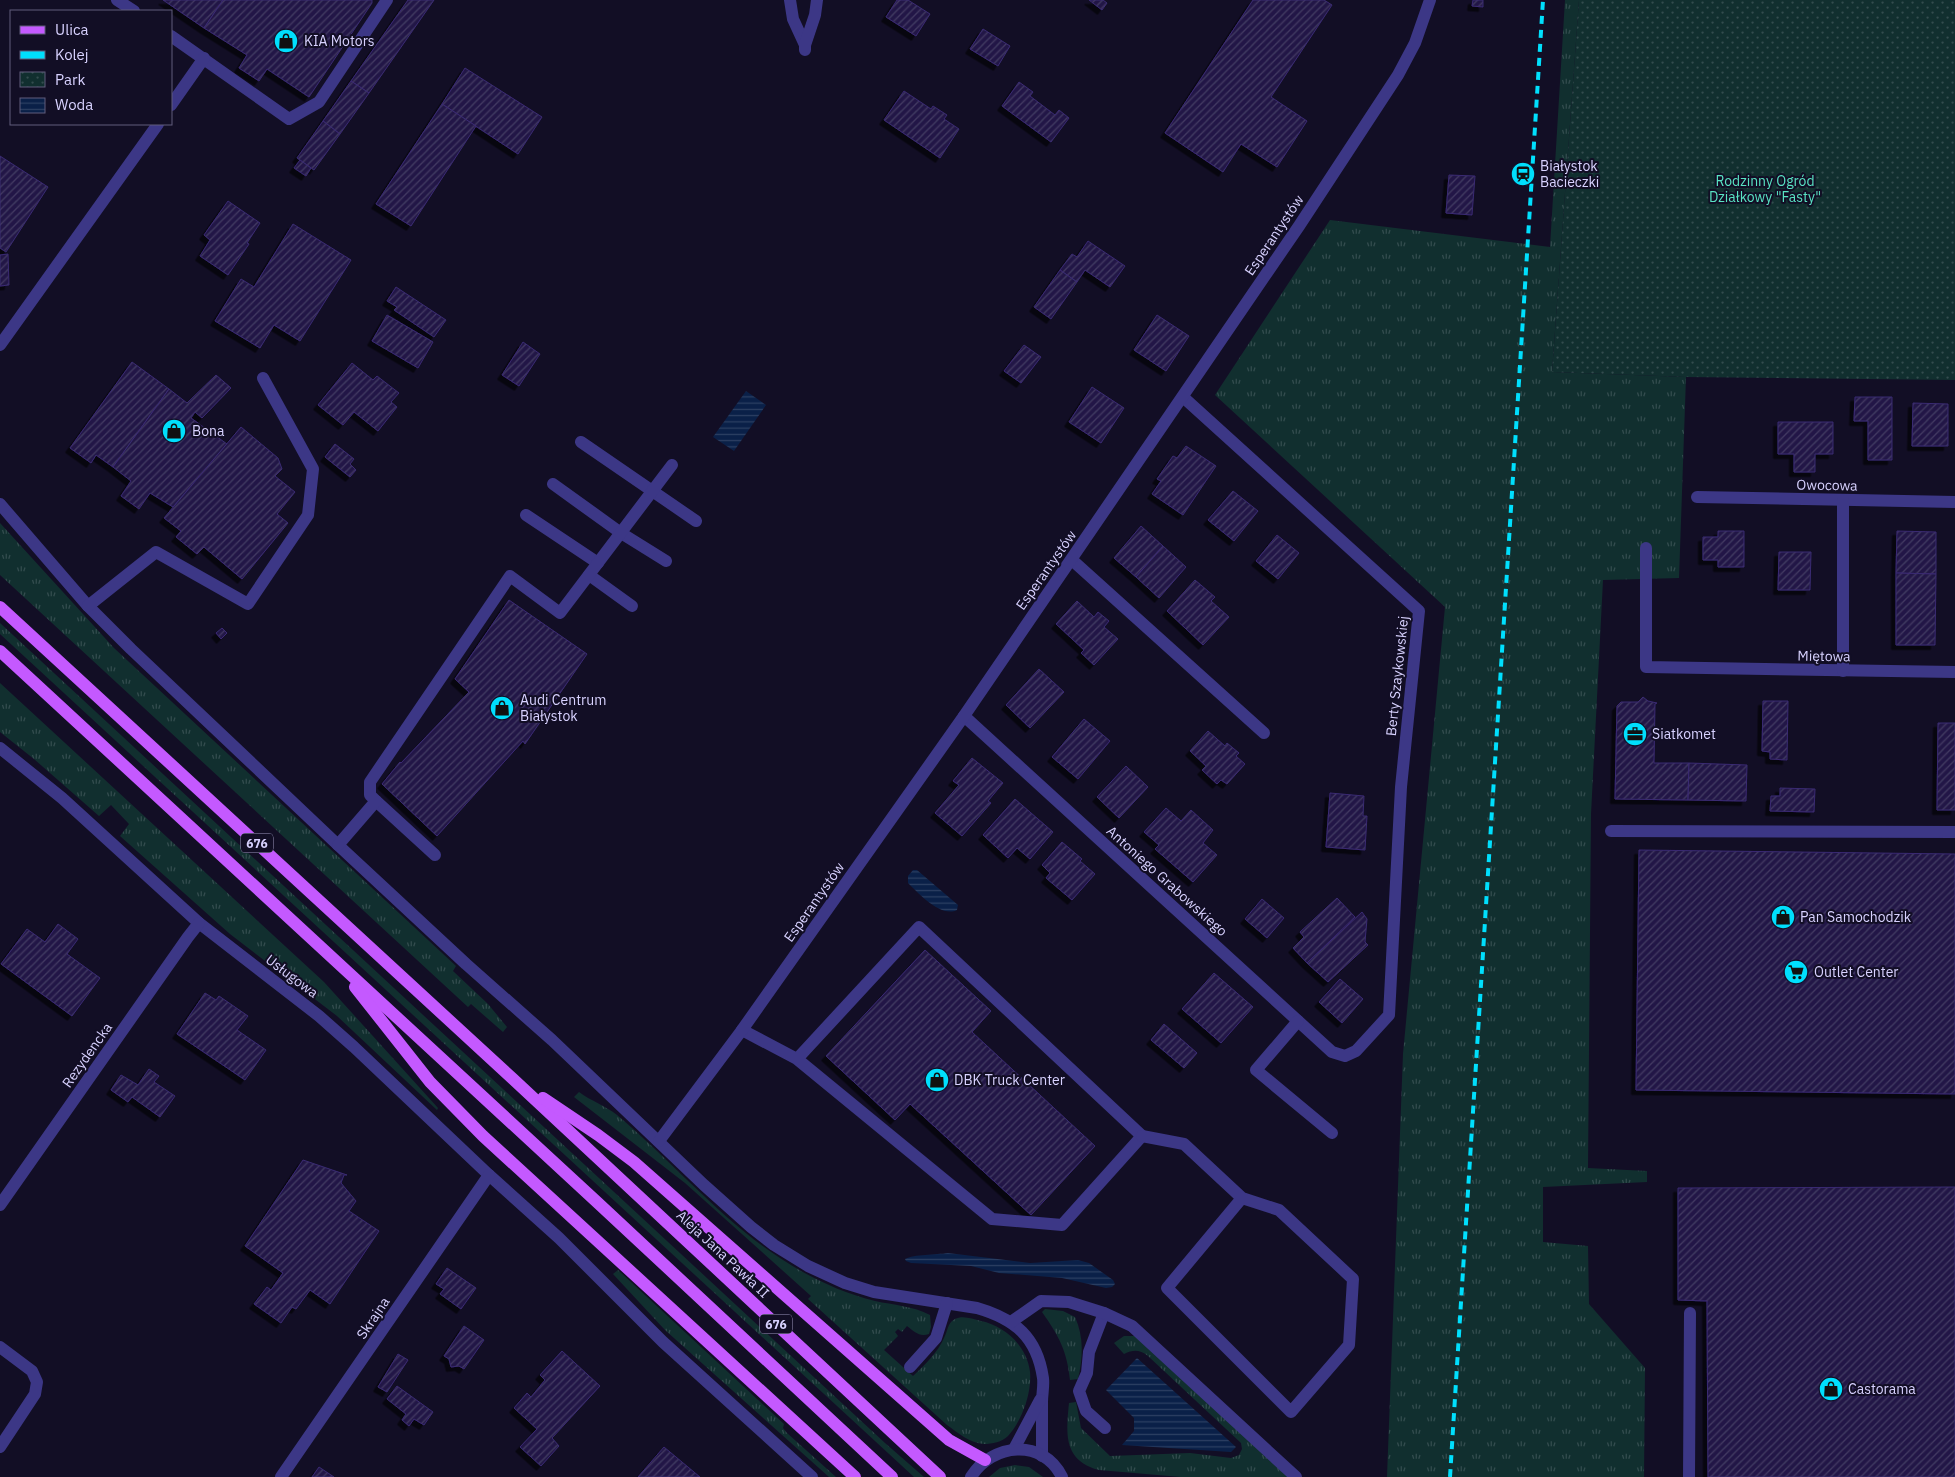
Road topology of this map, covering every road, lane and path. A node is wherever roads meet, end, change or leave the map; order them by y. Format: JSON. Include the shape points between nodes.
{"nodes":[{"id":1,"x":117,"y":0,"type":"edge"},
{"id":2,"x":387,"y":0,"type":"edge"},
{"id":3,"x":790,"y":0,"type":"edge"},
{"id":4,"x":817,"y":0,"type":"edge"},
{"id":5,"x":1430,"y":0,"type":"edge"},
{"id":6,"x":132,"y":10,"type":"edge"},
{"id":7,"x":172,"y":37,"type":"edge"},
{"id":8,"x":204,"y":58,"type":"junction"},
{"id":9,"x":172,"y":103,"type":"edge"},
{"id":10,"x":157,"y":125,"type":"edge"},
{"id":11,"x":0,"y":346,"type":"edge"},
{"id":12,"x":263,"y":378,"type":"dead end"},
{"id":13,"x":1183,"y":397,"type":"junction"},
{"id":14,"x":581,"y":442,"type":"dead end"},
{"id":15,"x":672,"y":466,"type":"dead end"},
{"id":16,"x":553,"y":484,"type":"dead end"},
{"id":17,"x":652,"y":492,"type":"junction"},
{"id":18,"x":1698,"y":497,"type":"dead end"},
{"id":19,"x":1843,"y":500,"type":"junction"},
{"id":20,"x":1955,"y":502,"type":"edge"},
{"id":21,"x":0,"y":504,"type":"edge"},
{"id":22,"x":526,"y":515,"type":"dead end"},
{"id":23,"x":696,"y":521,"type":"dead end"},
{"id":24,"x":621,"y":532,"type":"junction"},
{"id":25,"x":1646,"y":548,"type":"dead end"},
{"id":26,"x":1072,"y":560,"type":"junction"},
{"id":27,"x":666,"y":561,"type":"dead end"},
{"id":28,"x":598,"y":563,"type":"junction"},
{"id":29,"x":588,"y":575,"type":"junction"},
{"id":30,"x":0,"y":606,"type":"edge"},
{"id":31,"x":88,"y":606,"type":"junction"},
{"id":32,"x":632,"y":606,"type":"dead end"},
{"id":33,"x":0,"y":651,"type":"edge"},
{"id":34,"x":1843,"y":671,"type":"junction"},
{"id":35,"x":1955,"y":672,"type":"edge"},
{"id":36,"x":964,"y":716,"type":"junction"},
{"id":37,"x":1264,"y":733,"type":"dead end"},
{"id":38,"x":0,"y":748,"type":"edge"},
{"id":39,"x":376,"y":801,"type":"junction"},
{"id":40,"x":1611,"y":831,"type":"dead end"},
{"id":41,"x":1955,"y":832,"type":"edge"},
{"id":42,"x":338,"y":845,"type":"junction"},
{"id":43,"x":435,"y":855,"type":"dead end"},
{"id":44,"x":199,"y":923,"type":"junction"},
{"id":45,"x":332,"y":957,"type":"junction"},
{"id":46,"x":1298,"y":1020,"type":"junction"},
{"id":47,"x":742,"y":1030,"type":"junction"},
{"id":48,"x":1356,"y":1051,"type":"joint"},
{"id":49,"x":797,"y":1059,"type":"junction"},
{"id":50,"x":513,"y":1079,"type":"junction"},
{"id":51,"x":1332,"y":1133,"type":"dead end"},
{"id":52,"x":1142,"y":1136,"type":"junction"},
{"id":53,"x":659,"y":1141,"type":"junction"},
{"id":54,"x":489,"y":1175,"type":"junction"},
{"id":55,"x":1242,"y":1198,"type":"junction"},
{"id":56,"x":0,"y":1205,"type":"edge"},
{"id":57,"x":947,"y":1304,"type":"junction"},
{"id":58,"x":1104,"y":1313,"type":"junction"},
{"id":59,"x":1690,"y":1313,"type":"dead end"},
{"id":60,"x":1011,"y":1322,"type":"junction"},
{"id":61,"x":0,"y":1347,"type":"edge"},
{"id":62,"x":910,"y":1367,"type":"dead end"},
{"id":63,"x":1042,"y":1398,"type":"junction"},
{"id":64,"x":1105,"y":1428,"type":"dead end"},
{"id":65,"x":0,"y":1447,"type":"edge"},
{"id":66,"x":1014,"y":1449,"type":"junction"},
{"id":67,"x":1042,"y":1456,"type":"junction"},
{"id":68,"x":985,"y":1460,"type":"junction"},
{"id":69,"x":938,"y":1475,"type":"edge"},
{"id":70,"x":282,"y":1477,"type":"edge"},
{"id":71,"x":812,"y":1477,"type":"edge"},
{"id":72,"x":855,"y":1477,"type":"edge"},
{"id":73,"x":892,"y":1477,"type":"edge"},
{"id":74,"x":971,"y":1477,"type":"edge"},
{"id":75,"x":1062,"y":1477,"type":"edge"},
{"id":76,"x":1296,"y":1477,"type":"edge"},
{"id":77,"x":1689,"y":1477,"type":"edge"}],
"edges":[{"from":1,"to":6,"type":"street"},
{"from":2,"to":8,"type":"street","via":[[319,102],[289,119]]},
{"from":3,"to":4,"type":"street","via":[[793,18],[805,48]]},
{"from":5,"to":13,"type":"street","name":"Esperantystów","via":[[1416,43],[1398,75]]},
{"from":7,"to":8,"type":"street"},
{"from":8,"to":9,"type":"street"},
{"from":10,"to":11,"type":"street"},
{"from":12,"to":31,"type":"street","via":[[313,469],[308,515],[248,604],[156,552]]},
{"from":13,"to":26,"type":"street","name":"Esperantystów"},
{"from":13,"to":48,"type":"street","name":"Berty Szaykowskiej","via":[[1419,611],[1401,787],[1389,1015]]},
{"from":14,"to":17,"type":"street"},
{"from":15,"to":17,"type":"street"},
{"from":16,"to":24,"type":"street"},
{"from":17,"to":23,"type":"street"},
{"from":17,"to":24,"type":"street"},
{"from":18,"to":19,"type":"street","name":"Owocowa"},
{"from":19,"to":20,"type":"street","name":"Owocowa"},
{"from":19,"to":34,"type":"street"},
{"from":21,"to":31,"type":"street"},
{"from":22,"to":28,"type":"street"},
{"from":24,"to":27,"type":"street"},
{"from":24,"to":28,"type":"street"},
{"from":25,"to":34,"type":"street","name":"Miętowa","via":[[1646,667]]},
{"from":26,"to":36,"type":"street","name":"Esperantystów"},
{"from":26,"to":37,"type":"street"},
{"from":28,"to":29,"type":"street"},
{"from":29,"to":32,"type":"street"},
{"from":29,"to":39,"type":"street","via":[[560,613],[510,576],[370,782],[370,795]]},
{"from":30,"to":50,"type":"main road","number":"676"},
{"from":31,"to":42,"type":"street"},
{"from":33,"to":45,"type":"main road","number":"676"},
{"from":34,"to":35,"type":"street","name":"Miętowa"},
{"from":36,"to":46,"type":"street","name":"Antoniego Grabowskiego"},
{"from":36,"to":47,"type":"street","name":"Esperantystów"},
{"from":38,"to":44,"type":"street","name":"Usługowa","via":[[62,798]]},
{"from":39,"to":42,"type":"street"},
{"from":39,"to":43,"type":"street"},
{"from":40,"to":41,"type":"street"},
{"from":42,"to":53,"type":"street"},
{"from":44,"to":54,"type":"street","name":"Usługowa","via":[[319,1016]]},
{"from":44,"to":56,"type":"street","name":"Rezydencka"},
{"from":45,"to":72,"type":"main road","via":[[430,1082],[482,1136]]},
{"from":45,"to":73,"type":"main road","number":"676"},
{"from":46,"to":48,"type":"street","name":"Antoniego Grabowskiego","via":[[1332,1052],[1345,1056]]},
{"from":46,"to":51,"type":"street","via":[[1256,1070]]},
{"from":47,"to":49,"type":"street"},
{"from":47,"to":53,"type":"street","name":"Esperantystów"},
{"from":49,"to":52,"type":"street","via":[[992,1219],[1062,1224]]},
{"from":49,"to":52,"type":"street","via":[[920,927]]},
{"from":50,"to":68,"type":"main road","via":[[634,1162],[949,1440]]},
{"from":50,"to":69,"type":"main road","name":"Aleja Jana Pawła II","number":"676"},
{"from":52,"to":55,"type":"street","via":[[1184,1144]]},
{"from":53,"to":57,"type":"street","via":[[751,1226],[808,1266],[874,1292]]},
{"from":54,"to":70,"type":"street","name":"Skrajna"},
{"from":54,"to":71,"type":"street","name":"Usługowa","via":[[663,1342]]},
{"from":55,"to":55,"type":"street","via":[[1167,1288],[1291,1412],[1349,1345],[1354,1279],[1279,1210]]},
{"from":57,"to":60,"type":"street","via":[[992,1312]]},
{"from":57,"to":62,"type":"street","via":[[936,1338]]},
{"from":58,"to":60,"type":"street","via":[[1069,1302],[1041,1302]]},
{"from":58,"to":64,"type":"street","via":[[1079,1391],[1086,1411]]},
{"from":58,"to":76,"type":"street","via":[[1132,1326]]},
{"from":59,"to":77,"type":"street"},
{"from":60,"to":63,"type":"street","via":[[1025,1333],[1038,1356],[1043,1381]]},
{"from":61,"to":65,"type":"street","via":[[32,1371],[37,1382],[35,1394]]},
{"from":63,"to":66,"type":"street"},
{"from":63,"to":67,"type":"street"},
{"from":66,"to":67,"type":"street"},
{"from":66,"to":68,"type":"street"},
{"from":67,"to":75,"type":"street"},
{"from":68,"to":74,"type":"street"}]}
